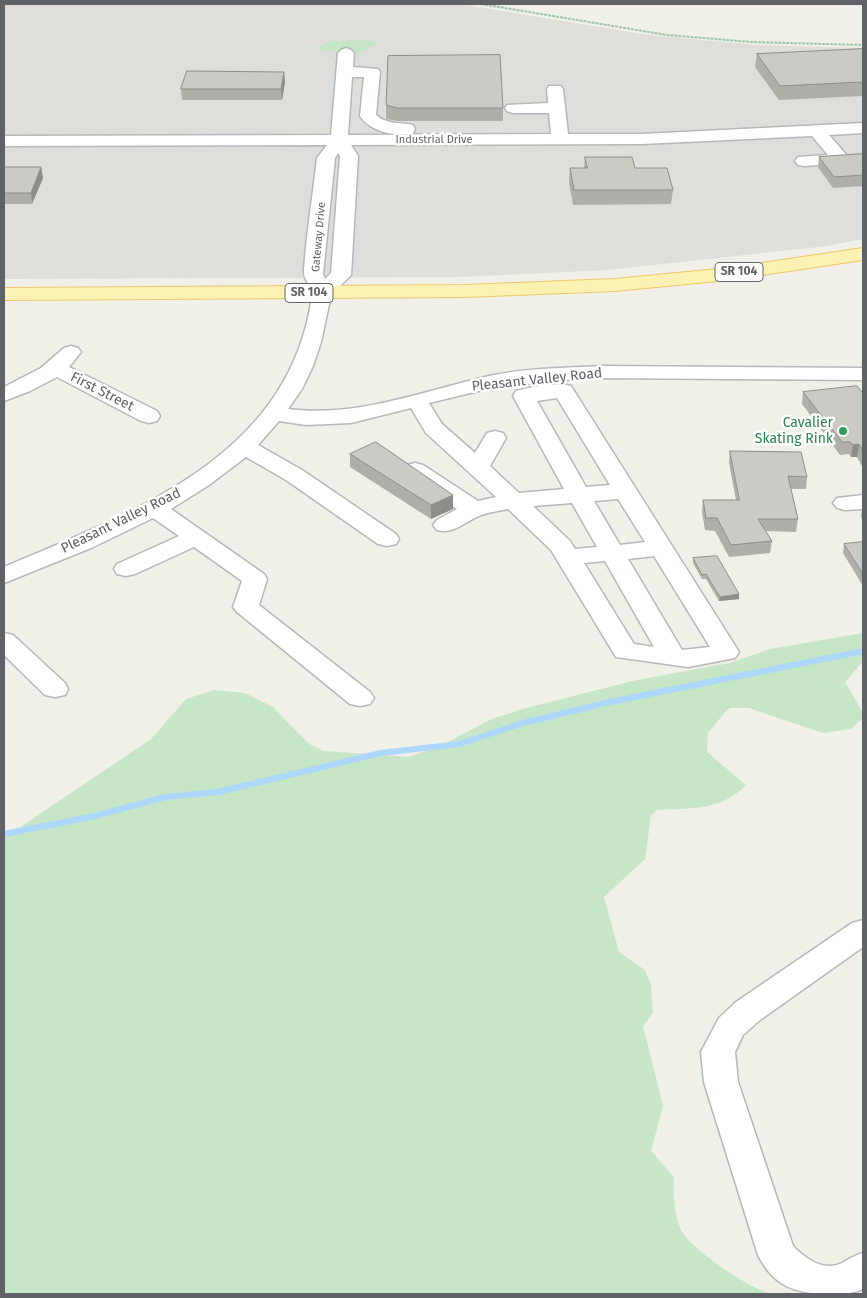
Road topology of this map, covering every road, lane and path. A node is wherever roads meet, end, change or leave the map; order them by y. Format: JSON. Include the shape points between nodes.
{"nodes":[{"id":1,"x":480,"y":4,"type":"edge"},
{"id":2,"x":485,"y":4,"type":"edge"},
{"id":3,"x":863,"y":45,"type":"edge"},
{"id":4,"x":346,"y":53,"type":"dead end"},
{"id":5,"x":345,"y":72,"type":"junction"},
{"id":6,"x":554,"y":89,"type":"dead end"},
{"id":7,"x":512,"y":108,"type":"dead end"},
{"id":8,"x":555,"y":108,"type":"junction"},
{"id":9,"x":863,"y":128,"type":"edge"},
{"id":10,"x":817,"y":132,"type":"junction"},
{"id":11,"x":339,"y":140,"type":"junction"},
{"id":12,"x":452,"y":140,"type":"junction"},
{"id":13,"x":560,"y":140,"type":"junction"},
{"id":14,"x":4,"y":141,"type":"edge"},
{"id":15,"x":804,"y":161,"type":"dead end"},
{"id":16,"x":863,"y":254,"type":"edge"},
{"id":17,"x":322,"y":293,"type":"junction"},
{"id":18,"x":4,"y":294,"type":"edge"},
{"id":19,"x":70,"y":352,"type":"dead end"},
{"id":20,"x":55,"y":369,"type":"junction"},
{"id":21,"x":863,"y":374,"type":"edge"},
{"id":22,"x":4,"y":395,"type":"edge"},
{"id":23,"x":417,"y":401,"type":"junction"},
{"id":24,"x":274,"y":414,"type":"junction"},
{"id":25,"x":149,"y":416,"type":"dead end"},
{"id":26,"x":494,"y":438,"type":"dead end"},
{"id":27,"x":244,"y":446,"type":"junction"},
{"id":28,"x":394,"y":456,"type":"edge"},
{"id":29,"x":478,"y":467,"type":"junction"},
{"id":30,"x":626,"y":491,"type":"junction"},
{"id":31,"x":579,"y":495,"type":"junction"},
{"id":32,"x":512,"y":501,"type":"junction"},
{"id":33,"x":155,"y":508,"type":"junction"},
{"id":34,"x":474,"y":510,"type":"junction"},
{"id":35,"x":445,"y":525,"type":"dead end"},
{"id":36,"x":196,"y":537,"type":"junction"},
{"id":37,"x":388,"y":539,"type":"dead end"},
{"id":38,"x":661,"y":548,"type":"junction"},
{"id":39,"x":612,"y":553,"type":"junction"},
{"id":40,"x":568,"y":557,"type":"junction"},
{"id":41,"x":126,"y":569,"type":"dead end"},
{"id":42,"x":4,"y":576,"type":"edge"},
{"id":43,"x":4,"y":641,"type":"edge"},
{"id":44,"x":672,"y":656,"type":"junction"},
{"id":45,"x":55,"y":689,"type":"dead end"},
{"id":46,"x":360,"y":698,"type":"dead end"},
{"id":47,"x":863,"y":931,"type":"edge"},
{"id":48,"x":863,"y":1269,"type":"edge"}],
"edges":[{"from":1,"to":2,"type":"path"},
{"from":2,"to":3,"type":"path","via":[[601,26],[670,35],[773,43]]},
{"from":4,"to":5,"type":"street","name":"Gateway Drive"},
{"from":5,"to":11,"type":"street","name":"Gateway Drive"},
{"from":5,"to":12,"type":"street","via":[[372,72],[368,116],[379,126],[450,130]]},
{"from":6,"to":8,"type":"street"},
{"from":7,"to":8,"type":"street"},
{"from":8,"to":13,"type":"street"},
{"from":9,"to":10,"type":"street","name":"Industrial Drive"},
{"from":10,"to":13,"type":"street","name":"Industrial Drive"},
{"from":10,"to":15,"type":"street","via":[[849,158]]},
{"from":11,"to":12,"type":"street","name":"Industrial Drive"},
{"from":11,"to":14,"type":"street","name":"Industrial Drive"},
{"from":11,"to":17,"type":"street","name":"Gateway Drive","via":[[326,158],[314,264],[314,274]]},
{"from":11,"to":17,"type":"street","name":"Gateway Drive","via":[[349,156],[341,275]]},
{"from":12,"to":13,"type":"street","name":"Industrial Drive"},
{"from":16,"to":17,"type":"main road","number":"SR 104","via":[[728,274],[615,285]]},
{"from":17,"to":18,"type":"main road","number":"SR 104"},
{"from":17,"to":24,"type":"street","name":"Pleasant Valley Road","via":[[305,360]]},
{"from":19,"to":20,"type":"street"},
{"from":20,"to":22,"type":"street","via":[[38,381]]},
{"from":20,"to":25,"type":"street","name":"First Street"},
{"from":21,"to":23,"type":"street","name":"Pleasant Valley Road","via":[[563,374],[491,382]]},
{"from":23,"to":24,"type":"street","name":"Pleasant Valley Road","via":[[351,416],[306,418]]},
{"from":23,"to":29,"type":"street","via":[[434,428]]},
{"from":24,"to":27,"type":"street","name":"Pleasant Valley Road"},
{"from":26,"to":29,"type":"street"},
{"from":27,"to":33,"type":"street","name":"Pleasant Valley Road","via":[[196,483]]},
{"from":27,"to":37,"type":"street","via":[[294,475]]},
{"from":28,"to":34,"type":"street"},
{"from":29,"to":32,"type":"street"},
{"from":30,"to":31,"type":"street"},
{"from":30,"to":31,"type":"street","via":[[563,391],[524,396]]},
{"from":30,"to":38,"type":"street"},
{"from":31,"to":32,"type":"street"},
{"from":31,"to":39,"type":"street"},
{"from":32,"to":34,"type":"street"},
{"from":32,"to":40,"type":"street","via":[[561,546]]},
{"from":33,"to":36,"type":"street"},
{"from":33,"to":42,"type":"street","name":"Pleasant Valley Road"},
{"from":34,"to":35,"type":"street"},
{"from":36,"to":41,"type":"street"},
{"from":36,"to":46,"type":"street","via":[[255,579],[246,607]]},
{"from":38,"to":39,"type":"street"},
{"from":38,"to":44,"type":"street","via":[[726,652],[688,659]]},
{"from":39,"to":40,"type":"street"},
{"from":39,"to":44,"type":"street"},
{"from":40,"to":44,"type":"street","via":[[625,650]]},
{"from":43,"to":45,"type":"street"},
{"from":47,"to":48,"type":"street","via":[[748,1011],[731,1027],[718,1052],[721,1082],[777,1255],[795,1272],[814,1281],[836,1282]]}]}
